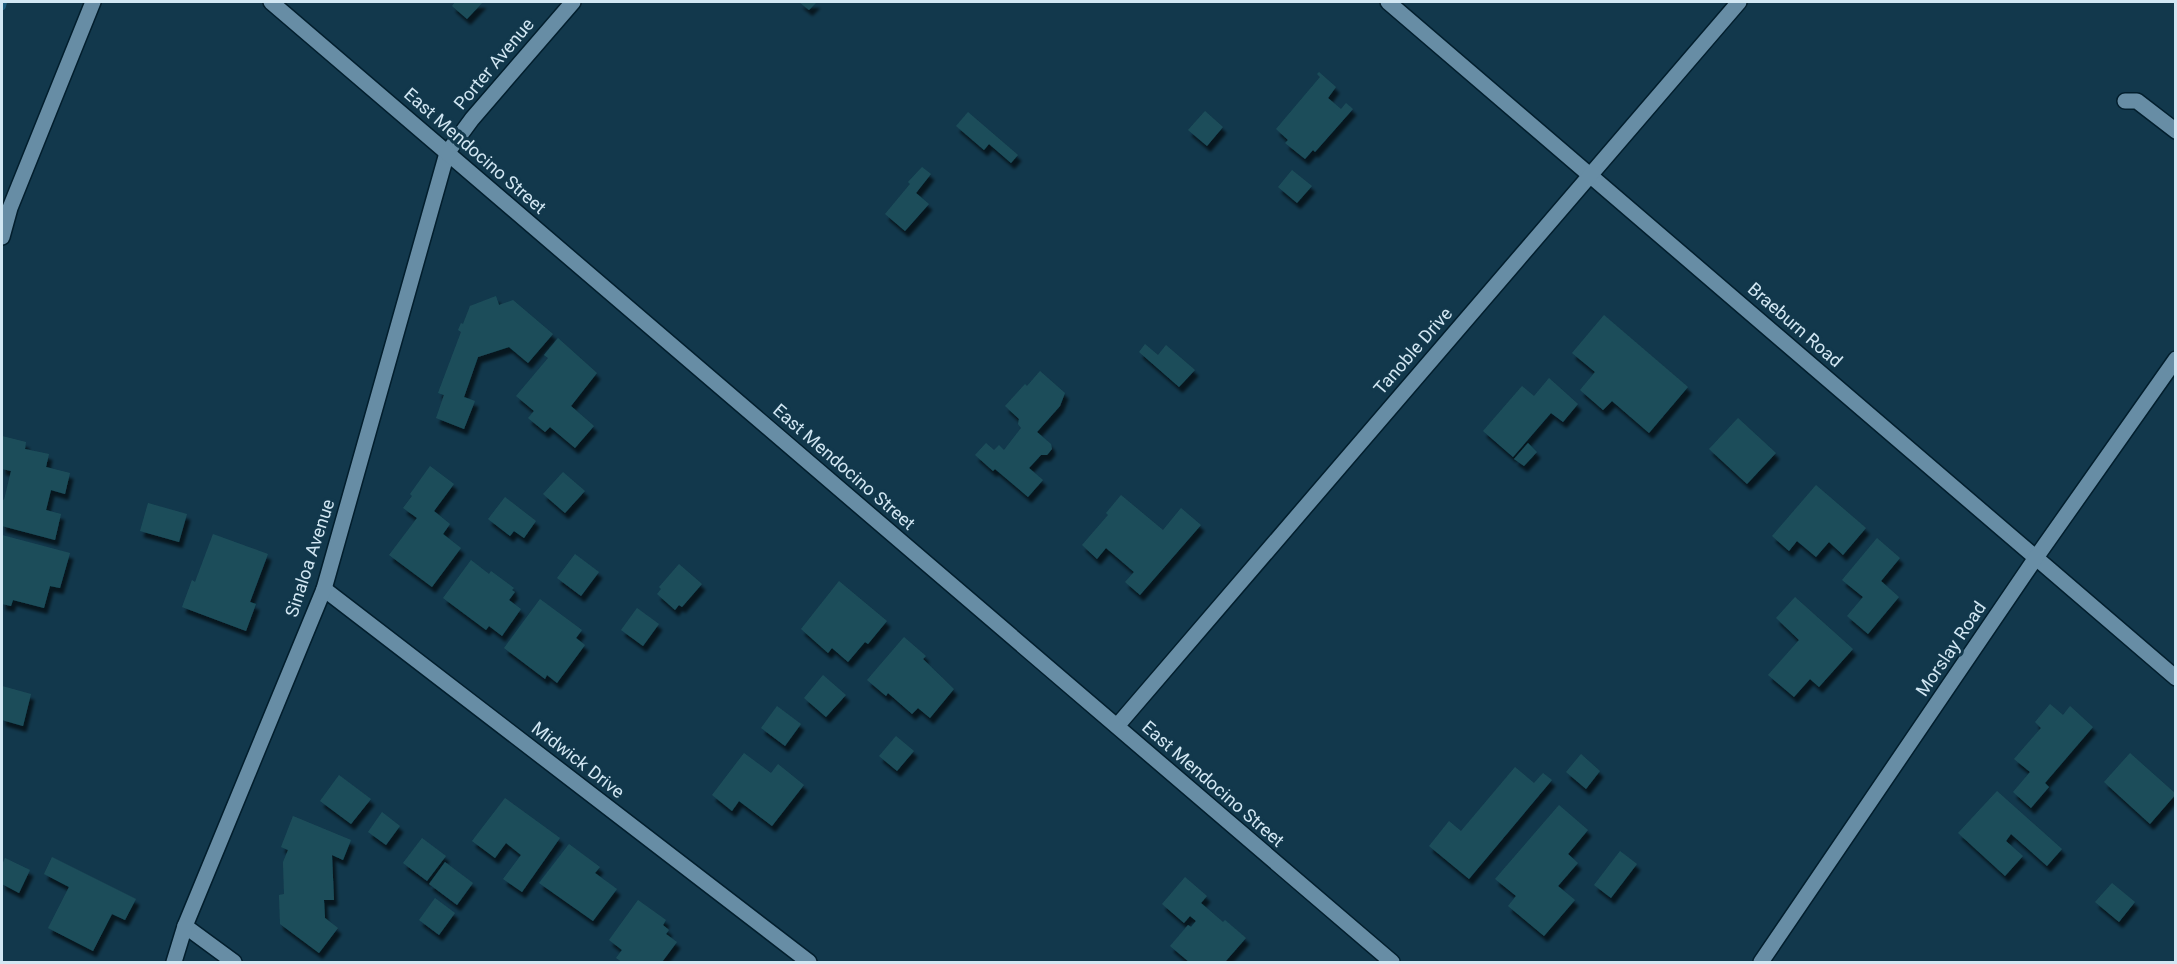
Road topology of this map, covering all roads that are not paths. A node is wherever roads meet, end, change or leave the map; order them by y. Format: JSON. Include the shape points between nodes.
{"nodes":[{"id":1,"x":93,"y":2,"type":"edge"},
{"id":2,"x":271,"y":2,"type":"edge"},
{"id":3,"x":573,"y":2,"type":"edge"},
{"id":4,"x":1388,"y":2,"type":"edge"},
{"id":5,"x":1739,"y":2,"type":"edge"},
{"id":6,"x":2125,"y":101,"type":"dead end"},
{"id":7,"x":2175,"y":131,"type":"edge"},
{"id":8,"x":447,"y":153,"type":"junction"},
{"id":9,"x":1591,"y":174,"type":"junction"},
{"id":10,"x":2,"y":237,"type":"edge"},
{"id":11,"x":2175,"y":359,"type":"edge"},
{"id":12,"x":2035,"y":559,"type":"junction"},
{"id":13,"x":324,"y":589,"type":"junction"},
{"id":14,"x":2175,"y":678,"type":"edge"},
{"id":15,"x":1117,"y":726,"type":"junction"},
{"id":16,"x":185,"y":926,"type":"junction"},
{"id":17,"x":174,"y":963,"type":"edge"},
{"id":18,"x":234,"y":963,"type":"edge"},
{"id":19,"x":809,"y":963,"type":"edge"},
{"id":20,"x":1392,"y":963,"type":"edge"},
{"id":21,"x":1761,"y":963,"type":"edge"}],
"edges":[{"from":1,"to":10,"type":"street","via":[[10,208]]},
{"from":2,"to":8,"type":"street","name":"East Mendocino Street"},
{"from":3,"to":8,"type":"street","name":"Porter Avenue"},
{"from":4,"to":9,"type":"street","name":"Braeburn Road"},
{"from":5,"to":9,"type":"street","name":"Tanoble Drive"},
{"from":6,"to":7,"type":"street","via":[[2137,101]]},
{"from":8,"to":13,"type":"street","name":"Sinaloa Avenue"},
{"from":8,"to":15,"type":"street","name":"East Mendocino Street"},
{"from":9,"to":12,"type":"street","name":"Braeburn Road"},
{"from":9,"to":15,"type":"street","name":"Tanoble Drive"},
{"from":11,"to":12,"type":"street","name":"Morslay Road"},
{"from":12,"to":14,"type":"street","name":"Braeburn Road"},
{"from":12,"to":21,"type":"street","name":"Morslay Road"},
{"from":13,"to":16,"type":"street","name":"Sinaloa Avenue"},
{"from":13,"to":19,"type":"street","name":"Midwick Drive"},
{"from":15,"to":20,"type":"street","name":"East Mendocino Street"},
{"from":16,"to":17,"type":"street","name":"Sinaloa Avenue"},
{"from":16,"to":18,"type":"street"}]}
